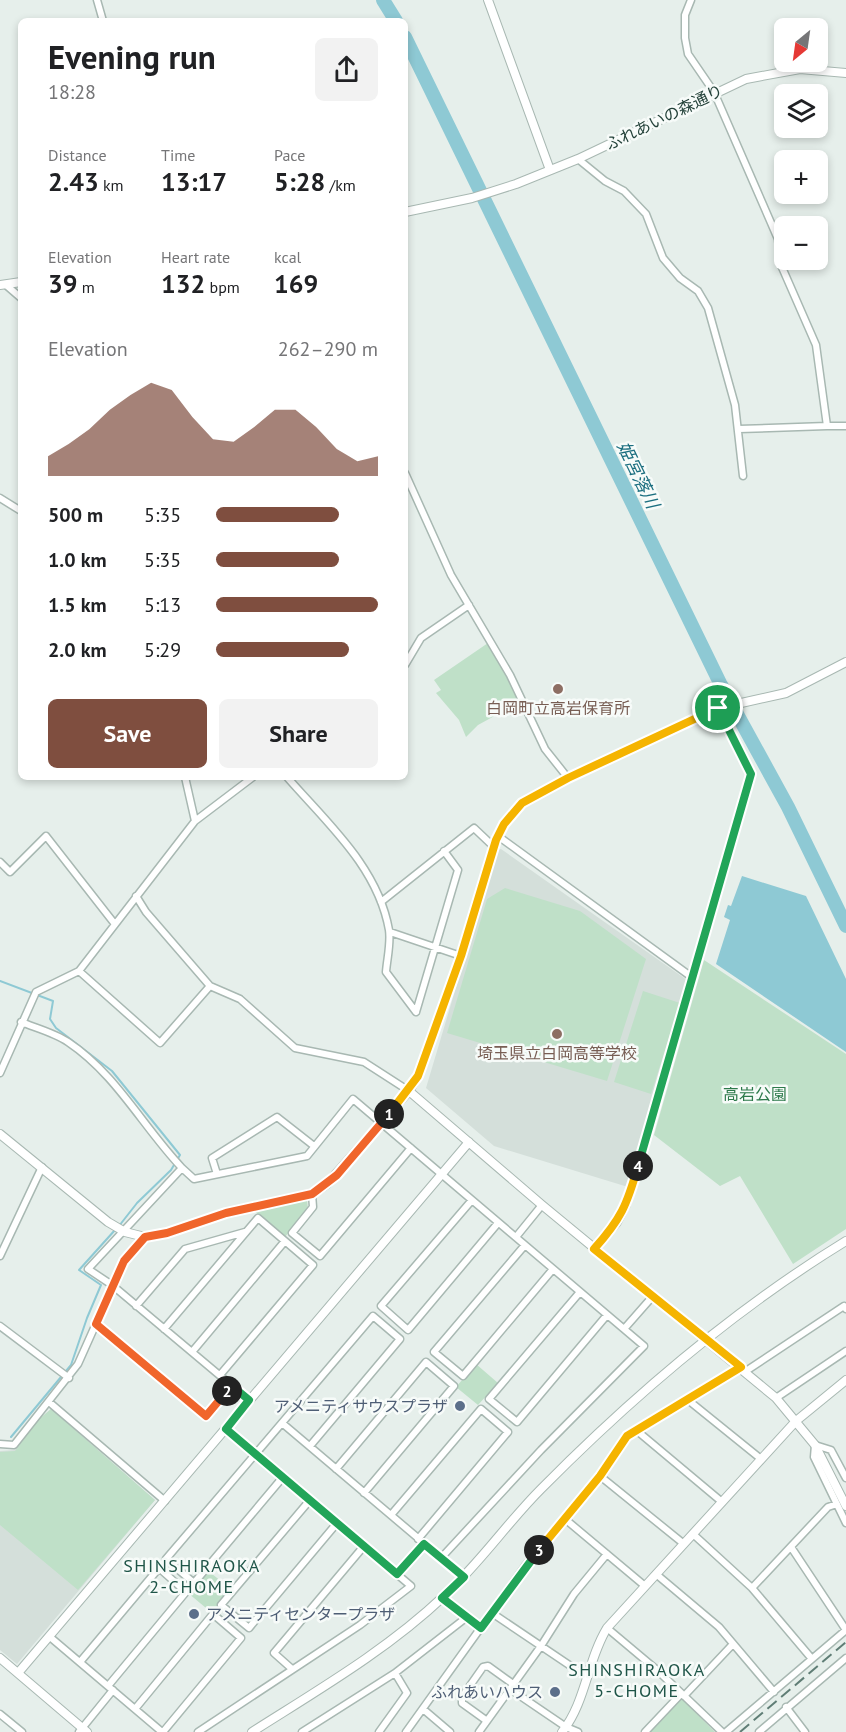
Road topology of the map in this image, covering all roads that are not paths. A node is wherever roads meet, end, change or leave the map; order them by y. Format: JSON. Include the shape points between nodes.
{"nodes":[{"id":1,"x":97,"y":0,"type":"edge"},
{"id":2,"x":488,"y":0,"type":"edge"},
{"id":3,"x":691,"y":0,"type":"edge"},
{"id":4,"x":102,"y":18,"type":"edge"},
{"id":5,"x":846,"y":73,"type":"edge"},
{"id":6,"x":714,"y":92,"type":"junction"},
{"id":7,"x":578,"y":159,"type":"junction"},
{"id":8,"x":549,"y":170,"type":"junction"},
{"id":9,"x":408,"y":211,"type":"edge"},
{"id":10,"x":18,"y":282,"type":"edge"},
{"id":11,"x":3,"y":285,"type":"edge"},
{"id":12,"x":18,"y":296,"type":"edge"},
{"id":13,"x":827,"y":426,"type":"junction"},
{"id":14,"x":846,"y":426,"type":"edge"},
{"id":15,"x":739,"y":429,"type":"junction"},
{"id":16,"x":743,"y":476,"type":"dead end"},
{"id":17,"x":408,"y":481,"type":"edge"},
{"id":18,"x":0,"y":498,"type":"edge"},
{"id":19,"x":18,"y":510,"type":"edge"},
{"id":20,"x":469,"y":605,"type":"junction"},
{"id":21,"x":408,"y":660,"type":"edge"},
{"id":22,"x":846,"y":662,"type":"edge"},
{"id":23,"x":718,"y":708,"type":"junction"},
{"id":24,"x":568,"y":778,"type":"junction"},
{"id":25,"x":186,"y":780,"type":"edge"},
{"id":26,"x":249,"y":780,"type":"edge"},
{"id":27,"x":290,"y":780,"type":"edge"},
{"id":28,"x":195,"y":821,"type":"junction"},
{"id":29,"x":498,"y":836,"type":"junction"},
{"id":30,"x":494,"y":848,"type":"junction"},
{"id":31,"x":444,"y":851,"type":"junction"},
{"id":32,"x":0,"y":862,"type":"edge"},
{"id":33,"x":136,"y":896,"type":"junction"},
{"id":34,"x":381,"y":902,"type":"junction"},
{"id":35,"x":114,"y":923,"type":"junction"},
{"id":36,"x":390,"y":932,"type":"junction"},
{"id":37,"x":436,"y":947,"type":"junction"},
{"id":38,"x":461,"y":956,"type":"junction"},
{"id":39,"x":79,"y":971,"type":"junction"},
{"id":40,"x":693,"y":978,"type":"junction"},
{"id":41,"x":210,"y":986,"type":"junction"},
{"id":42,"x":21,"y":1022,"type":"junction"},
{"id":43,"x":0,"y":1073,"type":"edge"},
{"id":44,"x":409,"y":1091,"type":"junction"},
{"id":45,"x":381,"y":1123,"type":"junction"},
{"id":46,"x":0,"y":1134,"type":"edge"},
{"id":47,"x":469,"y":1142,"type":"junction"},
{"id":48,"x":314,"y":1146,"type":"junction"},
{"id":49,"x":411,"y":1148,"type":"junction"},
{"id":50,"x":42,"y":1167,"type":"junction"},
{"id":51,"x":182,"y":1168,"type":"junction"},
{"id":52,"x":441,"y":1173,"type":"junction"},
{"id":53,"x":217,"y":1174,"type":"junction"},
{"id":54,"x":312,"y":1194,"type":"junction"},
{"id":55,"x":472,"y":1200,"type":"junction"},
{"id":56,"x":542,"y":1205,"type":"junction"},
{"id":57,"x":498,"y":1222,"type":"junction"},
{"id":58,"x":125,"y":1232,"type":"junction"},
{"id":59,"x":246,"y":1232,"type":"junction"},
{"id":60,"x":145,"y":1237,"type":"junction"},
{"id":61,"x":516,"y":1238,"type":"junction"},
{"id":62,"x":285,"y":1241,"type":"junction"},
{"id":63,"x":846,"y":1241,"type":"edge"},
{"id":64,"x":3,"y":1244,"type":"edge"},
{"id":65,"x":525,"y":1245,"type":"junction"},
{"id":66,"x":594,"y":1249,"type":"junction"},
{"id":67,"x":0,"y":1256,"type":"edge"},
{"id":68,"x":553,"y":1269,"type":"junction"},
{"id":69,"x":112,"y":1285,"type":"junction"},
{"id":70,"x":580,"y":1292,"type":"junction"},
{"id":71,"x":653,"y":1296,"type":"junction"},
{"id":72,"x":136,"y":1306,"type":"junction"},
{"id":73,"x":846,"y":1309,"type":"edge"},
{"id":74,"x":607,"y":1315,"type":"junction"},
{"id":75,"x":96,"y":1324,"type":"junction"},
{"id":76,"x":0,"y":1326,"type":"edge"},
{"id":77,"x":164,"y":1329,"type":"junction"},
{"id":78,"x":624,"y":1329,"type":"junction"},
{"id":79,"x":705,"y":1340,"type":"junction"},
{"id":80,"x":846,"y":1351,"type":"edge"},
{"id":81,"x":192,"y":1352,"type":"junction"},
{"id":82,"x":743,"y":1369,"type":"junction"},
{"id":83,"x":219,"y":1375,"type":"junction"},
{"id":84,"x":69,"y":1377,"type":"junction"},
{"id":85,"x":846,"y":1380,"type":"edge"},
{"id":86,"x":232,"y":1386,"type":"junction"},
{"id":87,"x":776,"y":1398,"type":"junction"},
{"id":88,"x":249,"y":1400,"type":"junction"},
{"id":89,"x":688,"y":1400,"type":"junction"},
{"id":90,"x":49,"y":1402,"type":"junction"},
{"id":91,"x":796,"y":1421,"type":"junction"},
{"id":92,"x":282,"y":1423,"type":"junction"},
{"id":93,"x":226,"y":1429,"type":"junction"},
{"id":94,"x":636,"y":1430,"type":"junction"},
{"id":95,"x":0,"y":1444,"type":"edge"},
{"id":96,"x":815,"y":1445,"type":"junction"},
{"id":97,"x":310,"y":1446,"type":"junction"},
{"id":98,"x":255,"y":1454,"type":"junction"},
{"id":99,"x":761,"y":1459,"type":"junction"},
{"id":100,"x":336,"y":1469,"type":"junction"},
{"id":101,"x":600,"y":1476,"type":"junction"},
{"id":102,"x":283,"y":1477,"type":"junction"},
{"id":103,"x":846,"y":1478,"type":"edge"},
{"id":104,"x":364,"y":1493,"type":"junction"},
{"id":105,"x":310,"y":1500,"type":"junction"},
{"id":106,"x":165,"y":1501,"type":"junction"},
{"id":107,"x":722,"y":1502,"type":"junction"},
{"id":108,"x":837,"y":1504,"type":"junction"},
{"id":109,"x":846,"y":1506,"type":"edge"},
{"id":110,"x":391,"y":1515,"type":"junction"},
{"id":111,"x":565,"y":1519,"type":"junction"},
{"id":112,"x":337,"y":1523,"type":"junction"},
{"id":113,"x":846,"y":1523,"type":"edge"},
{"id":114,"x":693,"y":1534,"type":"junction"},
{"id":115,"x":418,"y":1539,"type":"junction"},
{"id":116,"x":424,"y":1544,"type":"junction"},
{"id":117,"x":684,"y":1544,"type":"junction"},
{"id":118,"x":364,"y":1546,"type":"junction"},
{"id":119,"x":791,"y":1547,"type":"junction"},
{"id":120,"x":607,"y":1554,"type":"junction"},
{"id":121,"x":441,"y":1558,"type":"junction"},
{"id":122,"x":397,"y":1574,"type":"junction"},
{"id":123,"x":656,"y":1574,"type":"junction"},
{"id":124,"x":464,"y":1577,"type":"junction"},
{"id":125,"x":645,"y":1586,"type":"junction"},
{"id":126,"x":753,"y":1588,"type":"junction"},
{"id":127,"x":442,"y":1598,"type":"junction"},
{"id":128,"x":492,"y":1613,"type":"junction"},
{"id":129,"x":467,"y":1617,"type":"junction"},
{"id":130,"x":481,"y":1628,"type":"junction"},
{"id":131,"x":607,"y":1628,"type":"junction"},
{"id":132,"x":846,"y":1630,"type":"edge"},
{"id":133,"x":50,"y":1637,"type":"junction"},
{"id":134,"x":734,"y":1644,"type":"junction"},
{"id":135,"x":541,"y":1646,"type":"junction"},
{"id":136,"x":0,"y":1658,"type":"edge"},
{"id":137,"x":846,"y":1658,"type":"edge"},
{"id":138,"x":812,"y":1659,"type":"junction"},
{"id":139,"x":80,"y":1662,"type":"junction"},
{"id":140,"x":292,"y":1669,"type":"junction"},
{"id":141,"x":395,"y":1673,"type":"junction"},
{"id":142,"x":18,"y":1674,"type":"junction"},
{"id":143,"x":587,"y":1677,"type":"junction"},
{"id":144,"x":512,"y":1687,"type":"junction"},
{"id":145,"x":110,"y":1688,"type":"junction"},
{"id":146,"x":774,"y":1692,"type":"junction"},
{"id":147,"x":683,"y":1695,"type":"junction"},
{"id":148,"x":786,"y":1707,"type":"junction"},
{"id":149,"x":135,"y":1709,"type":"junction"},
{"id":150,"x":423,"y":1709,"type":"junction"},
{"id":151,"x":0,"y":1714,"type":"edge"},
{"id":152,"x":487,"y":1721,"type":"junction"},
{"id":153,"x":564,"y":1730,"type":"edge"},
{"id":154,"x":82,"y":1731,"type":"edge"},
{"id":155,"x":22,"y":1732,"type":"edge"},
{"id":156,"x":162,"y":1732,"type":"edge"},
{"id":157,"x":198,"y":1732,"type":"edge"},
{"id":158,"x":252,"y":1732,"type":"edge"},
{"id":159,"x":302,"y":1732,"type":"edge"},
{"id":160,"x":379,"y":1732,"type":"edge"},
{"id":161,"x":406,"y":1732,"type":"edge"},
{"id":162,"x":450,"y":1732,"type":"edge"},
{"id":163,"x":479,"y":1732,"type":"edge"},
{"id":164,"x":578,"y":1732,"type":"edge"},
{"id":165,"x":645,"y":1732,"type":"edge"},
{"id":166,"x":724,"y":1732,"type":"edge"},
{"id":167,"x":759,"y":1732,"type":"edge"},
{"id":168,"x":805,"y":1732,"type":"edge"}],
"edges":[{"from":1,"to":4,"type":"street"},
{"from":2,"to":8,"type":"street"},
{"from":3,"to":6,"type":"street","via":[[685,15],[684,38],[688,54]]},
{"from":5,"to":6,"type":"street","name":"ふれあいの森通り","via":[[816,69],[776,71]]},
{"from":6,"to":7,"type":"street","name":"ふれあいの森通り"},
{"from":6,"to":13,"type":"street","via":[[778,239],[781,265],[816,345]]},
{"from":7,"to":8,"type":"street","name":"ふれあいの森通り"},
{"from":7,"to":15,"type":"street","via":[[624,191],[646,214],[663,258],[698,291],[708,308],[728,375]]},
{"from":8,"to":9,"type":"street","name":"ふれあいの森通り","via":[[489,193]]},
{"from":10,"to":11,"type":"street"},
{"from":11,"to":12,"type":"street"},
{"from":13,"to":14,"type":"street"},
{"from":13,"to":15,"type":"street"},
{"from":15,"to":16,"type":"street"},
{"from":17,"to":20,"type":"street","via":[[446,565]]},
{"from":18,"to":19,"type":"street"},
{"from":20,"to":21,"type":"street","via":[[421,638]]},
{"from":20,"to":24,"type":"street","via":[[545,749]]},
{"from":22,"to":23,"type":"street","via":[[786,693]]},
{"from":23,"to":24,"type":"street"},
{"from":23,"to":40,"type":"street","via":[[751,774]]},
{"from":24,"to":29,"type":"street","via":[[522,803]]},
{"from":25,"to":28,"type":"street"},
{"from":26,"to":28,"type":"street"},
{"from":27,"to":34,"type":"street","via":[[357,855]]},
{"from":28,"to":33,"type":"street"},
{"from":29,"to":30,"type":"street"},
{"from":29,"to":40,"type":"street"},
{"from":30,"to":31,"type":"street","via":[[474,828]]},
{"from":30,"to":38,"type":"street"},
{"from":31,"to":34,"type":"street"},
{"from":31,"to":37,"type":"street","via":[[458,870]]},
{"from":32,"to":35,"type":"street","via":[[10,872],[46,836]]},
{"from":33,"to":35,"type":"street"},
{"from":33,"to":41,"type":"street"},
{"from":34,"to":36,"type":"street"},
{"from":35,"to":39,"type":"street"},
{"from":36,"to":37,"type":"street"},
{"from":36,"to":37,"type":"street","via":[[386,972],[416,1012]]},
{"from":37,"to":38,"type":"street"},
{"from":38,"to":44,"type":"street","via":[[418,1076]]},
{"from":39,"to":41,"type":"street","via":[[160,1043]]},
{"from":39,"to":42,"type":"street","via":[[36,992]]},
{"from":40,"to":66,"type":"street","via":[[626,1206]]},
{"from":41,"to":44,"type":"street","via":[[240,999],[295,1047],[364,1062]]},
{"from":42,"to":43,"type":"street"},
{"from":42,"to":51,"type":"street","via":[[67,1040],[95,1063]]},
{"from":44,"to":45,"type":"street"},
{"from":44,"to":47,"type":"street"},
{"from":45,"to":48,"type":"street","via":[[353,1099]]},
{"from":45,"to":49,"type":"street"},
{"from":45,"to":54,"type":"street","via":[[332,1180]]},
{"from":46,"to":50,"type":"street"},
{"from":47,"to":52,"type":"street"},
{"from":47,"to":56,"type":"street"},
{"from":48,"to":53,"type":"street","via":[[307,1156]]},
{"from":48,"to":53,"type":"street","via":[[278,1117],[212,1158]]},
{"from":49,"to":52,"type":"street"},
{"from":49,"to":54,"type":"street","via":[[320,1257],[291,1233],[313,1207]]},
{"from":50,"to":58,"type":"street"},
{"from":50,"to":64,"type":"street"},
{"from":51,"to":53,"type":"street","via":[[194,1179]]},
{"from":51,"to":58,"type":"street"},
{"from":52,"to":55,"type":"street"},
{"from":52,"to":88,"type":"street"},
{"from":54,"to":60,"type":"street","via":[[226,1213]]},
{"from":55,"to":57,"type":"street"},
{"from":55,"to":57,"type":"street","via":[[381,1306],[408,1330]]},
{"from":56,"to":61,"type":"street"},
{"from":56,"to":66,"type":"street"},
{"from":57,"to":61,"type":"street"},
{"from":58,"to":60,"type":"street"},
{"from":58,"to":69,"type":"street","via":[[88,1269]]},
{"from":59,"to":62,"type":"street","via":[[258,1218]]},
{"from":59,"to":72,"type":"street","via":[[185,1249]]},
{"from":59,"to":77,"type":"street"},
{"from":60,"to":69,"type":"street","via":[[124,1261]]},
{"from":61,"to":65,"type":"street"},
{"from":62,"to":81,"type":"street"},
{"from":62,"to":83,"type":"street","via":[[313,1265]]},
{"from":63,"to":79,"type":"street"},
{"from":64,"to":67,"type":"street"},
{"from":65,"to":68,"type":"street"},
{"from":65,"to":68,"type":"street","via":[[434,1352],[463,1376]]},
{"from":66,"to":71,"type":"street"},
{"from":68,"to":70,"type":"street"},
{"from":69,"to":72,"type":"street"},
{"from":69,"to":75,"type":"street"},
{"from":70,"to":74,"type":"street"},
{"from":70,"to":74,"type":"street","via":[[489,1399],[517,1422]]},
{"from":71,"to":78,"type":"street"},
{"from":71,"to":79,"type":"street"},
{"from":72,"to":77,"type":"street"},
{"from":73,"to":82,"type":"street","via":[[844,1306]]},
{"from":74,"to":78,"type":"street"},
{"from":75,"to":84,"type":"street"},
{"from":75,"to":86,"type":"street","via":[[206,1416]]},
{"from":76,"to":84,"type":"street"},
{"from":77,"to":81,"type":"street"},
{"from":78,"to":121,"type":"street","via":[[644,1346]]},
{"from":79,"to":82,"type":"street"},
{"from":79,"to":124,"type":"street","via":[[595,1436],[539,1491]]},
{"from":80,"to":87,"type":"street"},
{"from":81,"to":83,"type":"street"},
{"from":82,"to":87,"type":"street"},
{"from":82,"to":89,"type":"street"},
{"from":83,"to":86,"type":"street"},
{"from":84,"to":90,"type":"street"},
{"from":85,"to":91,"type":"street"},
{"from":86,"to":88,"type":"street"},
{"from":87,"to":91,"type":"street"},
{"from":88,"to":93,"type":"street"},
{"from":89,"to":94,"type":"street"},
{"from":89,"to":99,"type":"street"},
{"from":90,"to":95,"type":"street","via":[[14,1445]]},
{"from":90,"to":106,"type":"street"},
{"from":91,"to":96,"type":"street"},
{"from":91,"to":99,"type":"street"},
{"from":92,"to":97,"type":"street"},
{"from":92,"to":97,"type":"street","via":[[373,1316],[400,1339]]},
{"from":92,"to":98,"type":"street"},
{"from":93,"to":98,"type":"street"},
{"from":93,"to":106,"type":"street"},
{"from":94,"to":101,"type":"street","via":[[627,1436]]},
{"from":94,"to":107,"type":"street"},
{"from":96,"to":103,"type":"street","via":[[831,1450]]},
{"from":96,"to":108,"type":"street","via":[[814,1457]]},
{"from":96,"to":109,"type":"street"},
{"from":97,"to":100,"type":"street"},
{"from":98,"to":102,"type":"street"},
{"from":98,"to":102,"type":"street","via":[[166,1559],[194,1583]]},
{"from":99,"to":107,"type":"street"},
{"from":100,"to":104,"type":"street"},
{"from":100,"to":104,"type":"street","via":[[426,1362],[454,1386]]},
{"from":101,"to":111,"type":"street"},
{"from":101,"to":117,"type":"street"},
{"from":102,"to":105,"type":"street"},
{"from":104,"to":110,"type":"street"},
{"from":105,"to":112,"type":"street"},
{"from":105,"to":112,"type":"street","via":[[221,1605],[249,1628]]},
{"from":106,"to":133,"type":"street"},
{"from":107,"to":114,"type":"street"},
{"from":108,"to":113,"type":"street"},
{"from":108,"to":119,"type":"street","via":[[828,1507]]},
{"from":110,"to":115,"type":"street"},
{"from":110,"to":115,"type":"street","via":[[481,1409],[508,1432]]},
{"from":111,"to":120,"type":"street"},
{"from":111,"to":128,"type":"street"},
{"from":112,"to":118,"type":"street"},
{"from":114,"to":117,"type":"street"},
{"from":114,"to":126,"type":"street"},
{"from":115,"to":116,"type":"street"},
{"from":116,"to":121,"type":"street"},
{"from":116,"to":122,"type":"street"},
{"from":117,"to":123,"type":"street"},
{"from":118,"to":122,"type":"street"},
{"from":118,"to":140,"type":"street","via":[[274,1653]]},
{"from":119,"to":126,"type":"street"},
{"from":119,"to":132,"type":"street"},
{"from":120,"to":125,"type":"street"},
{"from":120,"to":135,"type":"street","via":[[574,1594]]},
{"from":121,"to":124,"type":"street"},
{"from":122,"to":140,"type":"street","via":[[411,1586]]},
{"from":123,"to":125,"type":"street"},
{"from":123,"to":134,"type":"street"},
{"from":124,"to":127,"type":"street"},
{"from":125,"to":131,"type":"street"},
{"from":126,"to":138,"type":"street"},
{"from":127,"to":129,"type":"street"},
{"from":127,"to":158,"type":"street","via":[[344,1673]]},
{"from":128,"to":130,"type":"street"},
{"from":128,"to":135,"type":"street"},
{"from":129,"to":130,"type":"street"},
{"from":129,"to":141,"type":"street"},
{"from":130,"to":150,"type":"street"},
{"from":131,"to":143,"type":"street"},
{"from":131,"to":147,"type":"street"},
{"from":132,"to":138,"type":"street"},
{"from":133,"to":139,"type":"street"},
{"from":133,"to":142,"type":"street"},
{"from":134,"to":146,"type":"street"},
{"from":134,"to":147,"type":"street"},
{"from":135,"to":143,"type":"street"},
{"from":135,"to":144,"type":"street"},
{"from":136,"to":142,"type":"street"},
{"from":137,"to":148,"type":"street"},
{"from":138,"to":146,"type":"street"},
{"from":139,"to":145,"type":"street"},
{"from":139,"to":145,"type":"street","via":[[159,1568],[186,1592]]},
{"from":140,"to":157,"type":"street"},
{"from":141,"to":159,"type":"street"},
{"from":141,"to":160,"type":"street","via":[[407,1693]]},
{"from":142,"to":154,"type":"street"},
{"from":143,"to":153,"type":"street"},
{"from":144,"to":152,"type":"street"},
{"from":144,"to":152,"type":"street","via":[[488,1666],[483,1667],[462,1697],[462,1703]]},
{"from":144,"to":153,"type":"street"},
{"from":145,"to":149,"type":"street"},
{"from":145,"to":154,"type":"street"},
{"from":146,"to":166,"type":"street"},
{"from":147,"to":165,"type":"street"},
{"from":147,"to":166,"type":"street"},
{"from":148,"to":167,"type":"street"},
{"from":148,"to":168,"type":"street"},
{"from":149,"to":156,"type":"street"},
{"from":149,"to":156,"type":"street","via":[[213,1614],[241,1638]]},
{"from":150,"to":161,"type":"street"},
{"from":150,"to":162,"type":"street"},
{"from":151,"to":155,"type":"street"},
{"from":152,"to":163,"type":"street"},
{"from":153,"to":164,"type":"street"}]}
